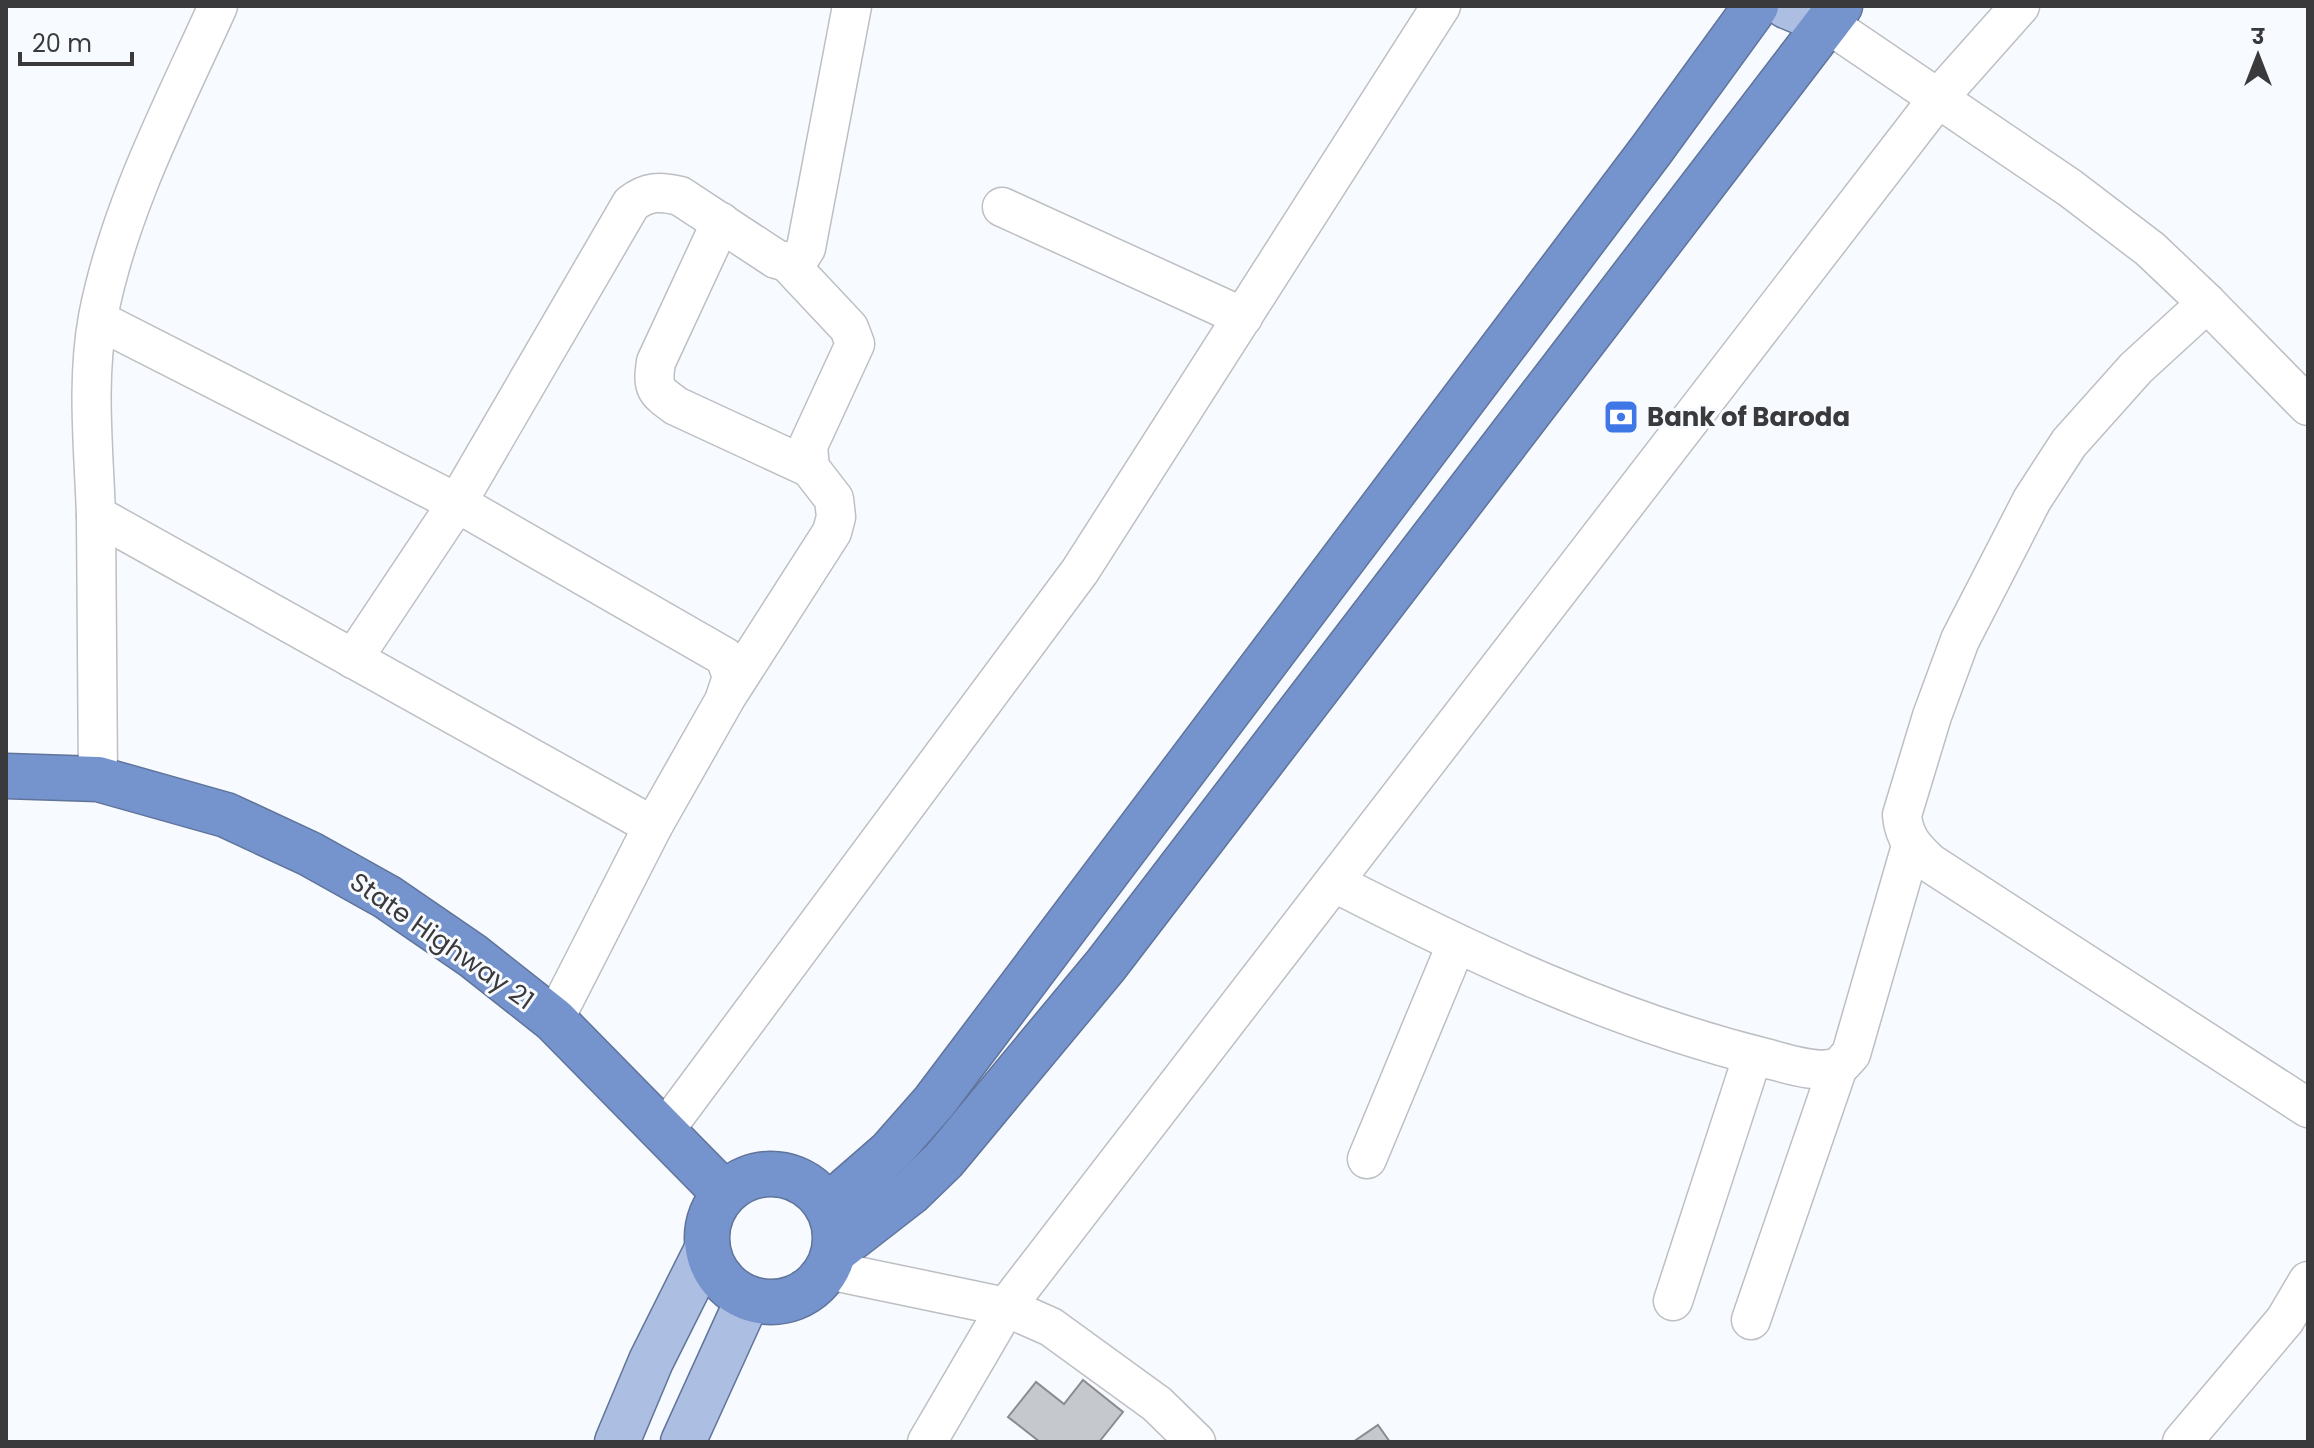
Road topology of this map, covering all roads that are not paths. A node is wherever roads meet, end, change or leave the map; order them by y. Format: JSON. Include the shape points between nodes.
{"nodes":[{"id":1,"x":218,"y":6,"type":"edge"},
{"id":2,"x":852,"y":6,"type":"edge"},
{"id":3,"x":1441,"y":6,"type":"edge"},
{"id":4,"x":1756,"y":6,"type":"edge"},
{"id":5,"x":1786,"y":6,"type":"edge"},
{"id":6,"x":2020,"y":6,"type":"edge"},
{"id":7,"x":1833,"y":15,"type":"edge"},
{"id":8,"x":1939,"y":97,"type":"junction"},
{"id":9,"x":1002,"y":207,"type":"dead end"},
{"id":10,"x":721,"y":222,"type":"junction"},
{"id":11,"x":787,"y":262,"type":"junction"},
{"id":12,"x":2207,"y":303,"type":"junction"},
{"id":13,"x":1243,"y":317,"type":"junction"},
{"id":14,"x":98,"y":320,"type":"junction"},
{"id":15,"x":2308,"y":406,"type":"edge"},
{"id":16,"x":810,"y":468,"type":"junction"},
{"id":17,"x":457,"y":503,"type":"junction"},
{"id":18,"x":96,"y":515,"type":"junction"},
{"id":19,"x":353,"y":659,"type":"junction"},
{"id":20,"x":724,"y":701,"type":"junction"},
{"id":21,"x":6,"y":776,"type":"edge"},
{"id":22,"x":98,"y":779,"type":"junction"},
{"id":23,"x":653,"y":826,"type":"junction"},
{"id":24,"x":1911,"y":846,"type":"junction"},
{"id":25,"x":1335,"y":883,"type":"junction"},
{"id":26,"x":1456,"y":945,"type":"junction"},
{"id":27,"x":554,"y":1020,"type":"junction"},
{"id":28,"x":1753,"y":1055,"type":"junction"},
{"id":29,"x":1838,"y":1067,"type":"junction"},
{"id":30,"x":2308,"y":1108,"type":"edge"},
{"id":31,"x":664,"y":1131,"type":"junction"},
{"id":32,"x":1367,"y":1159,"type":"dead end"},
{"id":33,"x":724,"y":1193,"type":"junction"},
{"id":34,"x":828,"y":1206,"type":"junction"},
{"id":35,"x":707,"y":1249,"type":"junction"},
{"id":36,"x":832,"y":1260,"type":"junction"},
{"id":37,"x":2308,"y":1281,"type":"edge"},
{"id":38,"x":748,"y":1299,"type":"junction"},
{"id":39,"x":1673,"y":1301,"type":"dead end"},
{"id":40,"x":1006,"y":1307,"type":"junction"},
{"id":41,"x":1751,"y":1320,"type":"dead end"},
{"id":42,"x":617,"y":1442,"type":"edge"},
{"id":43,"x":683,"y":1442,"type":"edge"},
{"id":44,"x":927,"y":1442,"type":"edge"},
{"id":45,"x":1196,"y":1442,"type":"edge"},
{"id":46,"x":2182,"y":1442,"type":"edge"}],
"edges":[{"from":1,"to":14,"type":"street","via":[[150,156],[109,269]]},
{"from":2,"to":11,"type":"street","via":[[806,248],[799,259]]},
{"from":3,"to":13,"type":"street"},
{"from":4,"to":34,"type":"highway","via":[[934,1102],[890,1152]]},
{"from":5,"to":7,"type":"main road"},
{"from":6,"to":8,"type":"street"},
{"from":7,"to":8,"type":"street"},
{"from":7,"to":36,"type":"highway","via":[[1106,965],[944,1160]]},
{"from":8,"to":12,"type":"street","via":[[2139,241]]},
{"from":8,"to":25,"type":"street"},
{"from":9,"to":13,"type":"street"},
{"from":10,"to":11,"type":"street"},
{"from":10,"to":16,"type":"street","via":[[656,362],[653,381],[658,393],[676,406]]},
{"from":10,"to":17,"type":"street","via":[[664,192],[644,193],[631,204]]},
{"from":11,"to":16,"type":"street","via":[[849,328],[855,344],[808,446]]},
{"from":12,"to":15,"type":"street"},
{"from":12,"to":24,"type":"street","via":[[2136,368],[2069,443],[2032,500],[1960,640],[1932,716],[1902,815]]},
{"from":13,"to":31,"type":"street","via":[[1080,571]]},
{"from":14,"to":17,"type":"street"},
{"from":14,"to":18,"type":"street","via":[[91,405]]},
{"from":16,"to":20,"type":"street","via":[[834,499],[832,532]]},
{"from":17,"to":19,"type":"street"},
{"from":17,"to":20,"type":"street","via":[[725,657],[732,677]]},
{"from":18,"to":19,"type":"street"},
{"from":18,"to":22,"type":"street"},
{"from":19,"to":23,"type":"street"},
{"from":20,"to":23,"type":"street"},
{"from":21,"to":22,"type":"highway","name":"State Highway 21"},
{"from":22,"to":27,"type":"highway","name":"State Highway 21","via":[[226,815],[310,854],[473,956]]},
{"from":23,"to":27,"type":"street"},
{"from":24,"to":29,"type":"street","via":[[1851,1054]]},
{"from":24,"to":30,"type":"street"},
{"from":25,"to":26,"type":"street"},
{"from":25,"to":40,"type":"street"},
{"from":26,"to":28,"type":"street","via":[[1591,1002]]},
{"from":26,"to":32,"type":"street"},
{"from":27,"to":31,"type":"highway","name":"State Highway 21"},
{"from":28,"to":29,"type":"street"},
{"from":28,"to":39,"type":"street"},
{"from":29,"to":41,"type":"street"},
{"from":31,"to":33,"type":"highway","name":"State Highway 21"},
{"from":33,"to":34,"type":"highway","via":[[749,1177],[779,1173],[808,1184]]},
{"from":33,"to":35,"type":"highway","via":[[708,1219]]},
{"from":34,"to":36,"type":"highway","via":[[836,1228]]},
{"from":35,"to":38,"type":"highway","via":[[715,1270]]},
{"from":35,"to":42,"type":"main road"},
{"from":36,"to":38,"type":"highway","via":[[807,1292],[778,1303]]},
{"from":36,"to":40,"type":"street"},
{"from":37,"to":46,"type":"street","via":[[2285,1320]]},
{"from":38,"to":43,"type":"main road"},
{"from":40,"to":44,"type":"street"},
{"from":40,"to":45,"type":"street","via":[[1086,1350],[1157,1404]]}]}
